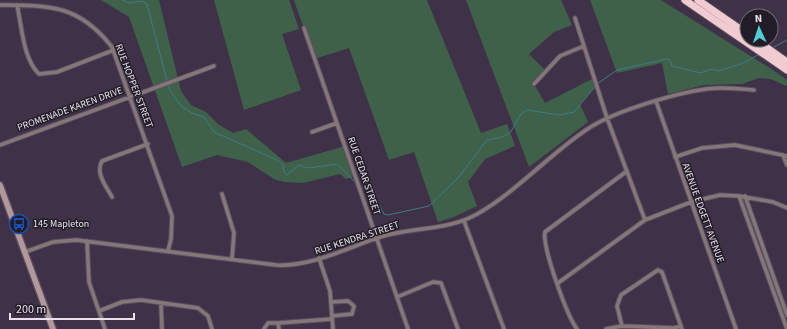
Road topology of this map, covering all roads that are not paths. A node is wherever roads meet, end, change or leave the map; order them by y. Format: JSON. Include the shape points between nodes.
{"nodes":[{"id":1,"x":685,"y":0,"type":"edge"},
{"id":2,"x":698,"y":0,"type":"edge"},
{"id":3,"x":0,"y":5,"type":"edge"},
{"id":4,"x":17,"y":5,"type":"junction"},
{"id":5,"x":575,"y":18,"type":"dead end"},
{"id":6,"x":304,"y":28,"type":"dead end"},
{"id":7,"x":739,"y":28,"type":"edge"},
{"id":8,"x":584,"y":46,"type":"junction"},
{"id":9,"x":767,"y":48,"type":"edge"},
{"id":10,"x":114,"y":50,"type":"junction"},
{"id":11,"x":787,"y":62,"type":"edge"},
{"id":12,"x":214,"y":66,"type":"dead end"},
{"id":13,"x":787,"y":70,"type":"edge"},
{"id":14,"x":534,"y":84,"type":"dead end"},
{"id":15,"x":754,"y":90,"type":"dead end"},
{"id":16,"x":130,"y":96,"type":"junction"},
{"id":17,"x":656,"y":101,"type":"junction"},
{"id":18,"x":608,"y":118,"type":"junction"},
{"id":19,"x":337,"y":123,"type":"junction"},
{"id":20,"x":312,"y":132,"type":"dead end"},
{"id":21,"x":148,"y":144,"type":"junction"},
{"id":22,"x":0,"y":145,"type":"edge"},
{"id":23,"x":785,"y":155,"type":"edge"},
{"id":24,"x":675,"y":157,"type":"junction"},
{"id":25,"x":787,"y":165,"type":"edge"},
{"id":26,"x":627,"y":171,"type":"junction"},
{"id":27,"x":0,"y":185,"type":"edge"},
{"id":28,"x":222,"y":194,"type":"dead end"},
{"id":29,"x":739,"y":196,"type":"junction"},
{"id":30,"x":745,"y":196,"type":"junction"},
{"id":31,"x":112,"y":197,"type":"dead end"},
{"id":32,"x":691,"y":202,"type":"junction"},
{"id":33,"x":787,"y":208,"type":"edge"},
{"id":34,"x":645,"y":220,"type":"junction"},
{"id":35,"x":464,"y":221,"type":"junction"},
{"id":36,"x":377,"y":238,"type":"junction"},
{"id":37,"x":87,"y":241,"type":"junction"},
{"id":38,"x":25,"y":252,"type":"junction"},
{"id":39,"x":168,"y":252,"type":"junction"},
{"id":40,"x":319,"y":258,"type":"junction"},
{"id":41,"x":232,"y":259,"type":"junction"},
{"id":42,"x":558,"y":283,"type":"junction"},
{"id":43,"x":397,"y":297,"type":"junction"},
{"id":44,"x":331,"y":302,"type":"junction"},
{"id":45,"x":161,"y":303,"type":"junction"},
{"id":46,"x":99,"y":311,"type":"junction"},
{"id":47,"x":787,"y":315,"type":"edge"},
{"id":48,"x":332,"y":317,"type":"junction"},
{"id":49,"x":278,"y":323,"type":"junction"},
{"id":50,"x":622,"y":326,"type":"junction"},
{"id":51,"x":681,"y":328,"type":"edge"},
{"id":52,"x":54,"y":329,"type":"edge"},
{"id":53,"x":105,"y":329,"type":"edge"},
{"id":54,"x":162,"y":329,"type":"edge"},
{"id":55,"x":212,"y":329,"type":"edge"},
{"id":56,"x":264,"y":329,"type":"edge"},
{"id":57,"x":279,"y":329,"type":"edge"},
{"id":58,"x":333,"y":329,"type":"edge"},
{"id":59,"x":408,"y":329,"type":"edge"},
{"id":60,"x":458,"y":329,"type":"edge"},
{"id":61,"x":504,"y":329,"type":"edge"},
{"id":62,"x":577,"y":329,"type":"edge"},
{"id":63,"x":606,"y":329,"type":"edge"},
{"id":64,"x":736,"y":329,"type":"edge"},
{"id":65,"x":786,"y":329,"type":"edge"}],
"edges":[{"from":1,"to":13,"type":"highway"},
{"from":2,"to":7,"type":"highway"},
{"from":3,"to":4,"type":"street","name":"RUE HOPPER STREET"},
{"from":4,"to":10,"type":"street","name":"RUE HOPPER STREET","via":[[48,6],[73,12],[101,32]]},
{"from":4,"to":10,"type":"street","via":[[27,52],[34,69],[40,74],[57,72]]},
{"from":5,"to":8,"type":"street"},
{"from":6,"to":19,"type":"street","name":"RUE CEDAR STREET"},
{"from":8,"to":14,"type":"street","via":[[560,56]]},
{"from":8,"to":18,"type":"street"},
{"from":9,"to":11,"type":"highway"},
{"from":10,"to":16,"type":"street","name":"RUE HOPPER STREET"},
{"from":12,"to":16,"type":"street","name":"PROMENADE KAREN DRIVE"},
{"from":15,"to":17,"type":"street","name":"RUE KENDRA STREET","via":[[698,90]]},
{"from":16,"to":21,"type":"street","name":"RUE HOPPER STREET"},
{"from":16,"to":22,"type":"street","name":"PROMENADE KAREN DRIVE"},
{"from":17,"to":18,"type":"street","name":"RUE KENDRA STREET"},
{"from":17,"to":24,"type":"street","name":"AVENUE EDGETT AVENUE"},
{"from":18,"to":26,"type":"street"},
{"from":18,"to":35,"type":"street","name":"RUE KENDRA STREET","via":[[587,129],[479,213]]},
{"from":19,"to":20,"type":"street"},
{"from":19,"to":36,"type":"street","name":"RUE CEDAR STREET"},
{"from":21,"to":31,"type":"street","via":[[102,161],[98,167],[99,173]]},
{"from":21,"to":39,"type":"street","name":"RUE HOPPER STREET","via":[[172,216],[172,239]]},
{"from":23,"to":24,"type":"street","via":[[735,145],[702,148]]},
{"from":23,"to":25,"type":"street"},
{"from":24,"to":32,"type":"street","name":"AVENUE EDGETT AVENUE"},
{"from":26,"to":34,"type":"street"},
{"from":26,"to":42,"type":"street","via":[[545,232],[544,239]]},
{"from":27,"to":38,"type":"main road"},
{"from":28,"to":41,"type":"street","via":[[234,233]]},
{"from":29,"to":30,"type":"street"},
{"from":29,"to":32,"type":"street","via":[[720,195]]},
{"from":29,"to":65,"type":"street"},
{"from":30,"to":33,"type":"street"},
{"from":30,"to":47,"type":"street"},
{"from":32,"to":34,"type":"street"},
{"from":32,"to":64,"type":"street","name":"AVENUE EDGETT AVENUE"},
{"from":34,"to":42,"type":"street"},
{"from":35,"to":36,"type":"street","name":"RUE KENDRA STREET","via":[[450,226],[394,232]]},
{"from":35,"to":61,"type":"street"},
{"from":36,"to":40,"type":"street","name":"RUE KENDRA STREET"},
{"from":36,"to":43,"type":"street","name":"RUE CEDAR STREET"},
{"from":37,"to":38,"type":"street","name":"RUE KENDRA STREET","via":[[53,242]]},
{"from":37,"to":39,"type":"street","name":"RUE KENDRA STREET"},
{"from":37,"to":46,"type":"street","via":[[89,282]]},
{"from":38,"to":52,"type":"main road"},
{"from":39,"to":41,"type":"street","name":"RUE KENDRA STREET"},
{"from":40,"to":41,"type":"street","name":"RUE KENDRA STREET","via":[[289,266]]},
{"from":40,"to":44,"type":"street"},
{"from":42,"to":62,"type":"street","via":[[571,321]]},
{"from":43,"to":59,"type":"street","name":"RUE CEDAR STREET"},
{"from":43,"to":60,"type":"street","via":[[433,282],[441,283]]},
{"from":44,"to":48,"type":"street"},
{"from":44,"to":48,"type":"street","via":[[348,301],[354,306],[352,314]]},
{"from":45,"to":46,"type":"street","via":[[141,300],[122,302]]},
{"from":45,"to":54,"type":"street"},
{"from":45,"to":55,"type":"street","via":[[198,308],[208,316]]},
{"from":46,"to":53,"type":"street"},
{"from":48,"to":49,"type":"street"},
{"from":48,"to":58,"type":"street"},
{"from":49,"to":56,"type":"street","via":[[268,323]]},
{"from":49,"to":57,"type":"street"},
{"from":50,"to":51,"type":"street"},
{"from":50,"to":51,"type":"street","via":[[617,306],[622,295],[658,270],[662,272]]},
{"from":50,"to":63,"type":"street"}]}
